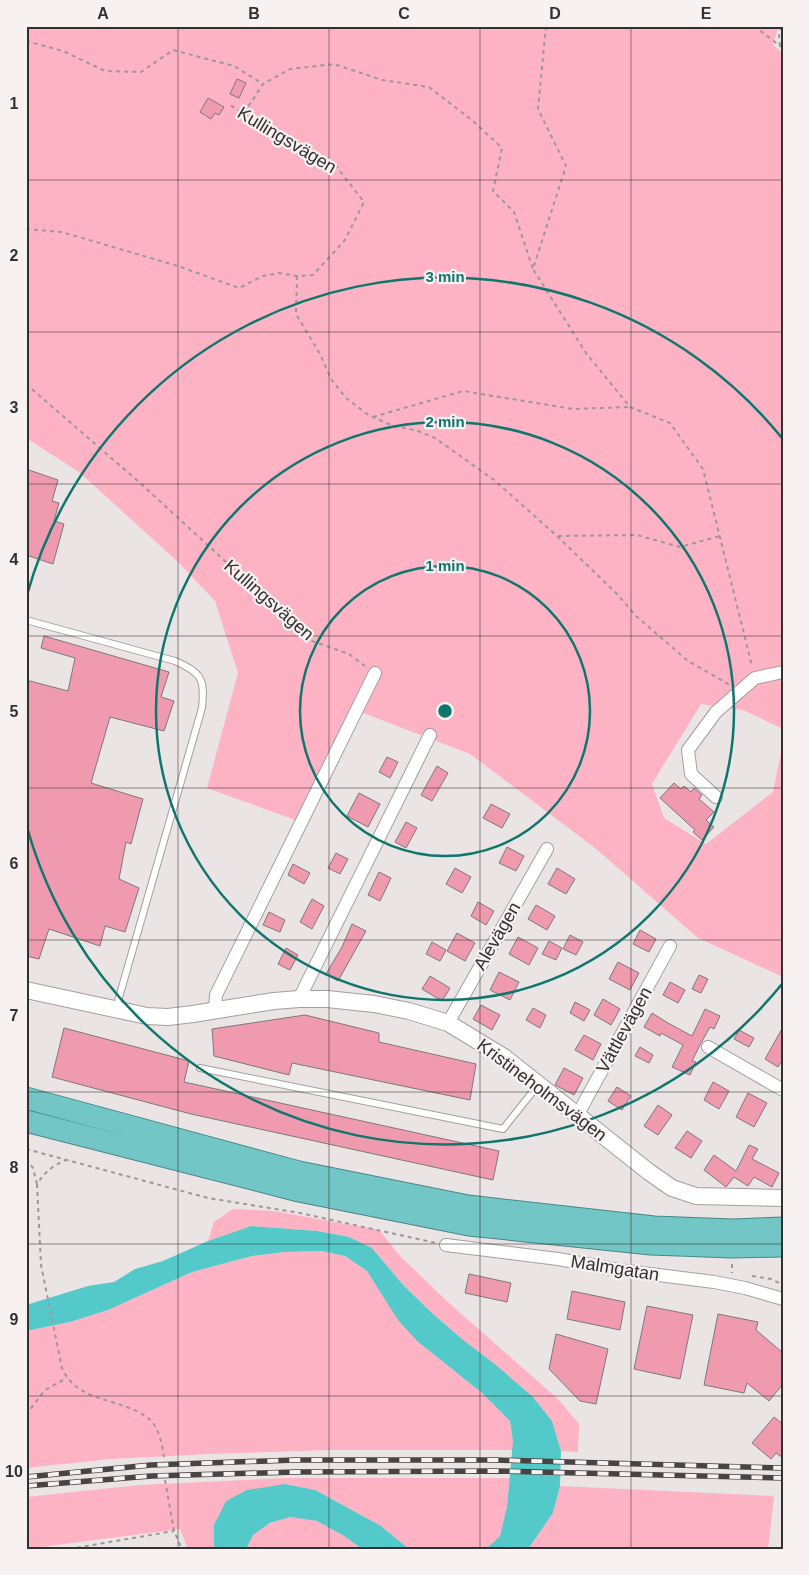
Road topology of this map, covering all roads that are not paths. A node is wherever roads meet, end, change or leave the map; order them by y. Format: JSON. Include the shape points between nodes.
{"nodes":[{"id":1,"x":26,"y":620,"type":"edge"},
{"id":2,"x":783,"y":672,"type":"edge"},
{"id":3,"x":375,"y":673,"type":"road end"},
{"id":4,"x":430,"y":735,"type":"dead end"},
{"id":5,"x":716,"y":797,"type":"dead end"},
{"id":6,"x":547,"y":849,"type":"dead end"},
{"id":7,"x":670,"y":946,"type":"dead end"},
{"id":8,"x":26,"y":990,"type":"edge"},
{"id":9,"x":299,"y":999,"type":"junction"},
{"id":10,"x":116,"y":1009,"type":"junction"},
{"id":11,"x":214,"y":1010,"type":"junction"},
{"id":12,"x":448,"y":1023,"type":"junction"},
{"id":13,"x":708,"y":1047,"type":"dead end"},
{"id":14,"x":200,"y":1068,"type":"dead end"},
{"id":15,"x":538,"y":1084,"type":"junction"},
{"id":16,"x":783,"y":1090,"type":"edge"},
{"id":17,"x":26,"y":1098,"type":"edge"},
{"id":18,"x":578,"y":1114,"type":"junction"},
{"id":19,"x":26,"y":1122,"type":"edge"},
{"id":20,"x":783,"y":1198,"type":"edge"},
{"id":21,"x":783,"y":1228,"type":"edge"},
{"id":22,"x":446,"y":1245,"type":"road end"},
{"id":23,"x":783,"y":1246,"type":"edge"},
{"id":24,"x":732,"y":1254,"type":"junction"},
{"id":25,"x":783,"y":1258,"type":"edge"},
{"id":26,"x":783,"y":1299,"type":"edge"}],
"edges":[{"from":1,"to":10,"type":"lane","via":[[175,661],[191,668],[202,680],[202,708]]},
{"from":2,"to":5,"type":"street","via":[[755,678],[716,712],[688,750],[691,774]]},
{"from":3,"to":11,"type":"street","via":[[216,995]]},
{"from":4,"to":9,"type":"street"},
{"from":6,"to":12,"type":"street","name":"Alevägen"},
{"from":7,"to":18,"type":"street","name":"Vättlevägen"},
{"from":8,"to":10,"type":"street","name":"Kristineholmsvägen"},
{"from":9,"to":11,"type":"street","name":"Kristineholmsvägen"},
{"from":9,"to":12,"type":"street","name":"Kristineholmsvägen","via":[[374,1004]]},
{"from":10,"to":11,"type":"street","name":"Kristineholmsvägen","via":[[168,1017]]},
{"from":12,"to":15,"type":"street","name":"Kristineholmsvägen","via":[[504,1057]]},
{"from":13,"to":16,"type":"street"},
{"from":14,"to":15,"type":"lane","via":[[502,1129]]},
{"from":15,"to":18,"type":"street","name":"Kristineholmsvägen"},
{"from":17,"to":21,"type":"highway","via":[[299,1172],[468,1206],[654,1227]]},
{"from":18,"to":20,"type":"street","name":"Kristineholmsvägen","via":[[672,1188],[696,1196]]},
{"from":19,"to":24,"type":"highway","via":[[298,1191],[469,1225]]},
{"from":22,"to":26,"type":"street","name":"Malmgatan","via":[[714,1282]]},
{"from":23,"to":24,"type":"highway"},
{"from":24,"to":25,"type":"highway"}]}
